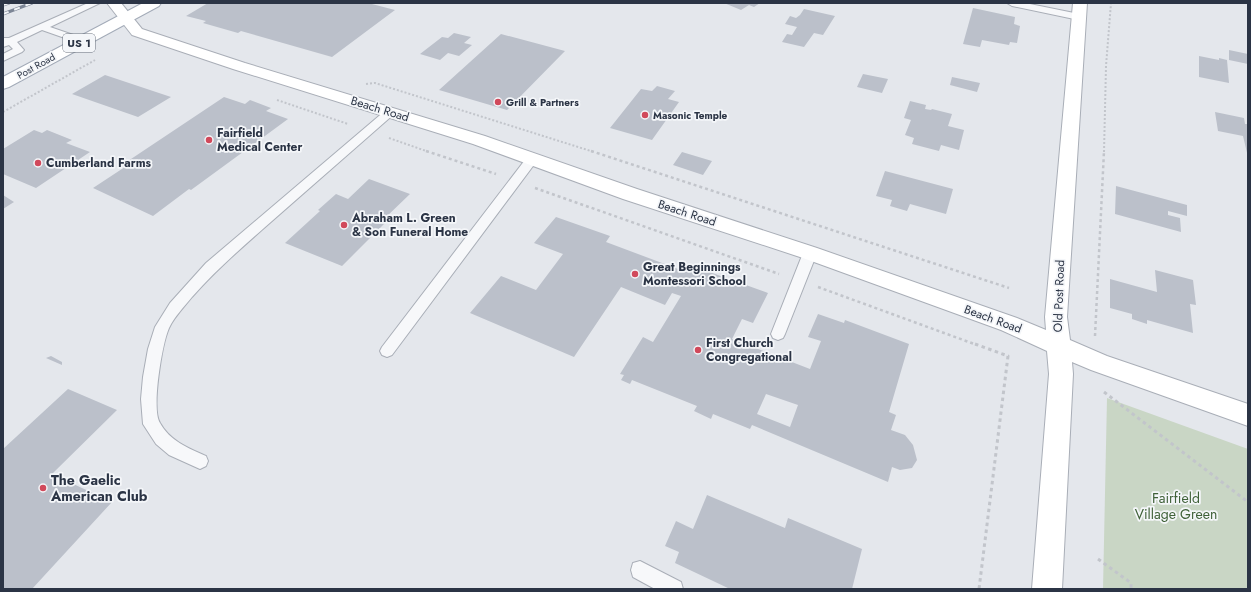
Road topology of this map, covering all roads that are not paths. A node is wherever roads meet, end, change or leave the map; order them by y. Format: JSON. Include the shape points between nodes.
{"nodes":[{"id":1,"x":95,"y":3,"type":"edge"},
{"id":2,"x":154,"y":3,"type":"edge"},
{"id":3,"x":1012,"y":3,"type":"edge"},
{"id":4,"x":119,"y":10,"type":"edge"},
{"id":5,"x":1079,"y":10,"type":"edge"},
{"id":6,"x":42,"y":27,"type":"junction"},
{"id":7,"x":82,"y":41,"type":"junction"},
{"id":8,"x":6,"y":42,"type":"edge"},
{"id":9,"x":3,"y":58,"type":"edge"},
{"id":10,"x":3,"y":84,"type":"edge"},
{"id":11,"x":390,"y":112,"type":"junction"},
{"id":12,"x":532,"y":159,"type":"junction"},
{"id":13,"x":810,"y":254,"type":"junction"},
{"id":14,"x":778,"y":334,"type":"dead end"},
{"id":15,"x":1058,"y":345,"type":"junction"},
{"id":16,"x":386,"y":351,"type":"dead end"},
{"id":17,"x":1248,"y":415,"type":"edge"},
{"id":18,"x":200,"y":461,"type":"dead end"},
{"id":19,"x":640,"y":570,"type":"dead end"},
{"id":20,"x":674,"y":589,"type":"edge"},
{"id":21,"x":1047,"y":589,"type":"edge"}],
"edges":[{"from":1,"to":6,"type":"lane"},
{"from":2,"to":4,"type":"street","name":"Post Road","number":"US 1"},
{"from":3,"to":5,"type":"lane"},
{"from":4,"to":7,"type":"street","name":"Post Road","number":"US 1"},
{"from":4,"to":11,"type":"street","name":"Beach Road","via":[[137,32]]},
{"from":5,"to":15,"type":"street","name":"Old Post Road","via":[[1056,316]]},
{"from":6,"to":7,"type":"lane"},
{"from":6,"to":8,"type":"lane"},
{"from":7,"to":10,"type":"street","name":"Post Road","number":"US 1"},
{"from":8,"to":9,"type":"lane","via":[[19,50]]},
{"from":11,"to":12,"type":"street","name":"Beach Road"},
{"from":11,"to":18,"type":"lane","via":[[211,268],[175,306],[162,327],[155,349],[151,377],[151,424],[162,439],[175,450]]},
{"from":12,"to":13,"type":"street","name":"Beach Road"},
{"from":12,"to":16,"type":"lane"},
{"from":13,"to":14,"type":"lane"},
{"from":13,"to":15,"type":"street","name":"Beach Road","via":[[1009,324]]},
{"from":15,"to":17,"type":"street","name":"Beach Road","via":[[1099,363]]},
{"from":15,"to":21,"type":"street","name":"Old Post Road","via":[[1061,374]]},
{"from":19,"to":20,"type":"lane"}]}
